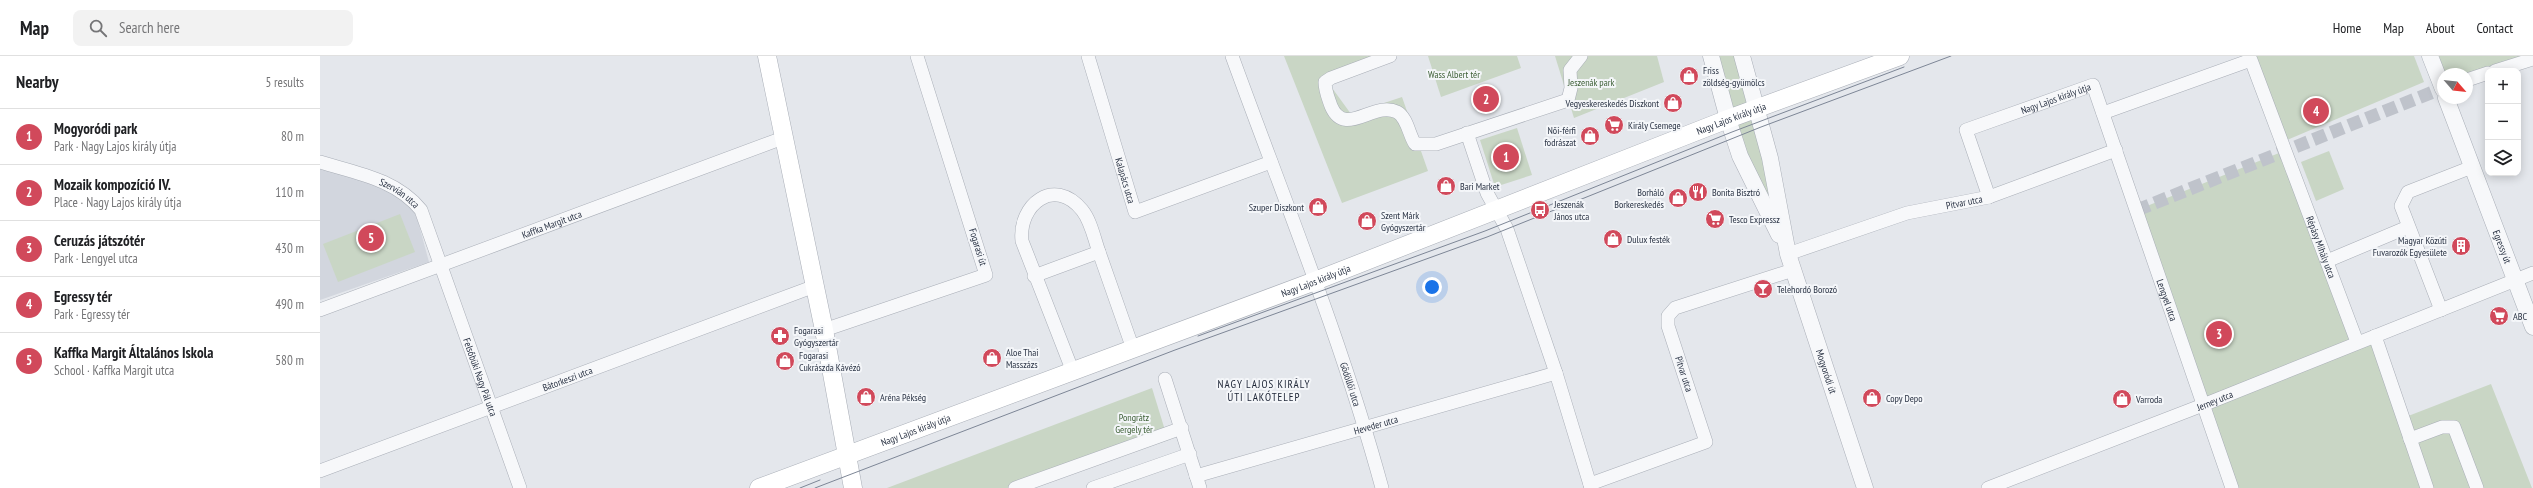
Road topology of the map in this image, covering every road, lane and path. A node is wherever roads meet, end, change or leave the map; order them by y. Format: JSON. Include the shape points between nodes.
{"nodes":[{"id":1,"x":767,"y":56,"type":"edge"},
{"id":2,"x":918,"y":56,"type":"edge"},
{"id":3,"x":1088,"y":56,"type":"edge"},
{"id":4,"x":1232,"y":56,"type":"edge"},
{"id":5,"x":1390,"y":56,"type":"edge"},
{"id":6,"x":1581,"y":56,"type":"edge"},
{"id":7,"x":1712,"y":56,"type":"edge"},
{"id":8,"x":1742,"y":56,"type":"edge"},
{"id":9,"x":1900,"y":56,"type":"edge"},
{"id":10,"x":2430,"y":56,"type":"edge"},
{"id":11,"x":2533,"y":59,"type":"edge"},
{"id":12,"x":2504,"y":68,"type":"edge"},
{"id":13,"x":2437,"y":73,"type":"edge"},
{"id":14,"x":2485,"y":74,"type":"edge"},
{"id":15,"x":2473,"y":78,"type":"edge"},
{"id":16,"x":2448,"y":104,"type":"edge"},
{"id":17,"x":1756,"y":109,"type":"junction"},
{"id":18,"x":2103,"y":113,"type":"junction"},
{"id":19,"x":1728,"y":119,"type":"junction"},
{"id":20,"x":1468,"y":133,"type":"junction"},
{"id":21,"x":783,"y":138,"type":"junction"},
{"id":22,"x":2116,"y":150,"type":"junction"},
{"id":23,"x":320,"y":162,"type":"edge"},
{"id":24,"x":1271,"y":162,"type":"junction"},
{"id":25,"x":2472,"y":167,"type":"junction"},
{"id":26,"x":1989,"y":197,"type":"junction"},
{"id":27,"x":1496,"y":209,"type":"junction"},
{"id":28,"x":2408,"y":228,"type":"junction"},
{"id":29,"x":1099,"y":252,"type":"junction"},
{"id":30,"x":1788,"y":254,"type":"junction"},
{"id":31,"x":2327,"y":261,"type":"junction"},
{"id":32,"x":439,"y":266,"type":"junction"},
{"id":33,"x":1793,"y":270,"type":"junction"},
{"id":34,"x":2533,"y":273,"type":"edge"},
{"id":35,"x":1034,"y":276,"type":"junction"},
{"id":36,"x":1315,"y":281,"type":"junction"},
{"id":37,"x":2515,"y":281,"type":"junction"},
{"id":38,"x":815,"y":286,"type":"junction"},
{"id":39,"x":320,"y":310,"type":"edge"},
{"id":40,"x":2440,"y":310,"type":"junction"},
{"id":41,"x":2533,"y":327,"type":"edge"},
{"id":42,"x":824,"y":330,"type":"junction"},
{"id":43,"x":2375,"y":336,"type":"junction"},
{"id":44,"x":2357,"y":342,"type":"junction"},
{"id":45,"x":1133,"y":349,"type":"junction"},
{"id":46,"x":1073,"y":372,"type":"junction"},
{"id":47,"x":1556,"y":373,"type":"junction"},
{"id":48,"x":1165,"y":379,"type":"dead end"},
{"id":49,"x":2203,"y":405,"type":"junction"},
{"id":50,"x":491,"y":407,"type":"junction"},
{"id":51,"x":1182,"y":428,"type":"junction"},
{"id":52,"x":1366,"y":429,"type":"junction"},
{"id":53,"x":2410,"y":439,"type":"junction"},
{"id":54,"x":1190,"y":454,"type":"junction"},
{"id":55,"x":846,"y":455,"type":"junction"},
{"id":56,"x":320,"y":471,"type":"edge"},
{"id":57,"x":1124,"y":476,"type":"junction"},
{"id":58,"x":1198,"y":482,"type":"edge"},
{"id":59,"x":1047,"y":483,"type":"edge"},
{"id":60,"x":2422,"y":485,"type":"edge"},
{"id":61,"x":1590,"y":486,"type":"edge"},
{"id":62,"x":520,"y":488,"type":"edge"},
{"id":63,"x":759,"y":488,"type":"edge"},
{"id":64,"x":853,"y":488,"type":"edge"},
{"id":65,"x":1015,"y":488,"type":"edge"},
{"id":66,"x":1093,"y":488,"type":"edge"},
{"id":67,"x":1116,"y":488,"type":"edge"},
{"id":68,"x":1382,"y":488,"type":"edge"},
{"id":69,"x":1865,"y":488,"type":"edge"},
{"id":70,"x":1988,"y":488,"type":"edge"},
{"id":71,"x":2232,"y":488,"type":"edge"},
{"id":72,"x":2477,"y":488,"type":"edge"}],
"edges":[{"from":1,"to":21,"type":"main road"},
{"from":2,"to":42,"type":"street","name":"Fogarasi út","via":[[986,275]]},
{"from":3,"to":24,"type":"street","name":"Kalapács utca","via":[[1135,212]]},
{"from":4,"to":24,"type":"street"},
{"from":5,"to":20,"type":"street","via":[[1325,82],[1325,89],[1335,114],[1340,119],[1348,120],[1373,112],[1392,110],[1402,116],[1415,144],[1436,144]]},
{"from":6,"to":20,"type":"street","via":[[1570,70],[1571,88],[1568,100]]},
{"from":7,"to":19,"type":"street","name":"Mogyoródi út"},
{"from":8,"to":17,"type":"street","name":"Mogyoródi út"},
{"from":9,"to":17,"type":"main road","name":"Nagy Lajos király útja"},
{"from":10,"to":13,"type":"street"},
{"from":11,"to":12,"type":"street"},
{"from":14,"to":15,"type":"street"},
{"from":16,"to":25,"type":"street","name":"Egressy út"},
{"from":17,"to":19,"type":"main road","name":"Nagy Lajos király útja"},
{"from":17,"to":30,"type":"street","name":"Mogyoródi út","via":[[1770,158]]},
{"from":18,"to":22,"type":"street","name":"Lengyel utca"},
{"from":18,"to":26,"type":"street","name":"Nagy Lajos király útja","via":[[2093,85],[1966,130]]},
{"from":18,"to":31,"type":"street","name":"Répásy Mihály utca","via":[[2251,60]]},
{"from":19,"to":27,"type":"main road","name":"Nagy Lajos király útja"},
{"from":19,"to":30,"type":"street","name":"Mogyoródi út","via":[[1740,156]]},
{"from":20,"to":27,"type":"street","via":[[1487,193]]},
{"from":21,"to":32,"type":"street","name":"Kaffka Margit utca"},
{"from":21,"to":38,"type":"main road"},
{"from":22,"to":26,"type":"street","name":"Pitvar utca"},
{"from":22,"to":49,"type":"street","name":"Lengyel utca"},
{"from":23,"to":32,"type":"street","name":"Szervián utca","via":[[382,181],[410,197],[420,210]]},
{"from":24,"to":36,"type":"street"},
{"from":25,"to":28,"type":"street","via":[[2408,192],[2401,206]]},
{"from":25,"to":37,"type":"street","name":"Egressy út"},
{"from":26,"to":30,"type":"street","name":"Pitvar utca","via":[[1907,213]]},
{"from":27,"to":36,"type":"main road","name":"Nagy Lajos király útja"},
{"from":27,"to":47,"type":"street","via":[[1505,223]]},
{"from":28,"to":31,"type":"street"},
{"from":28,"to":40,"type":"street"},
{"from":29,"to":35,"type":"street"},
{"from":29,"to":35,"type":"street","via":[[1082,210],[1061,194],[1045,196],[1032,204],[1021,229],[1022,241]]},
{"from":29,"to":45,"type":"street"},
{"from":30,"to":33,"type":"street","name":"Mogyoródi út"},
{"from":31,"to":44,"type":"street","name":"Répásy Mihály utca"},
{"from":32,"to":39,"type":"street","name":"Kaffka Margit utca"},
{"from":32,"to":50,"type":"street","name":"Felsőbüki Nagy Pál utca"},
{"from":33,"to":61,"type":"street","name":"Pitvar utca","via":[[1675,308],[1668,316],[1668,326],[1706,442]]},
{"from":33,"to":69,"type":"street","name":"Mogyoródi út"},
{"from":34,"to":37,"type":"street","name":"Jerney utca"},
{"from":35,"to":46,"type":"street"},
{"from":36,"to":45,"type":"main road","name":"Nagy Lajos király útja"},
{"from":36,"to":52,"type":"street","name":"Gödöllői utca"},
{"from":37,"to":40,"type":"street","name":"Jerney utca"},
{"from":37,"to":41,"type":"street","name":"Egressy út"},
{"from":38,"to":42,"type":"main road"},
{"from":38,"to":50,"type":"street","name":"Bátorkeszi utca"},
{"from":40,"to":43,"type":"street","name":"Jerney utca"},
{"from":42,"to":55,"type":"main road"},
{"from":43,"to":44,"type":"street","name":"Jerney utca"},
{"from":43,"to":53,"type":"street"},
{"from":44,"to":49,"type":"street","name":"Jerney utca"},
{"from":45,"to":46,"type":"main road","name":"Nagy Lajos király útja"},
{"from":46,"to":55,"type":"main road","name":"Nagy Lajos király útja"},
{"from":47,"to":52,"type":"street","name":"Heveder utca"},
{"from":47,"to":61,"type":"street"},
{"from":48,"to":51,"type":"street"},
{"from":49,"to":70,"type":"street","name":"Jerney utca"},
{"from":49,"to":71,"type":"street","name":"Lengyel utca"},
{"from":50,"to":56,"type":"street","name":"Bátorkeszi utca"},
{"from":50,"to":62,"type":"street","name":"Felsőbüki Nagy Pál utca"},
{"from":51,"to":54,"type":"street"},
{"from":51,"to":59,"type":"street"},
{"from":52,"to":58,"type":"street","name":"Heveder utca"},
{"from":52,"to":68,"type":"street","name":"Gödöllői utca"},
{"from":53,"to":60,"type":"street"},
{"from":53,"to":72,"type":"street","via":[[2442,427],[2454,427]]},
{"from":54,"to":57,"type":"street"},
{"from":54,"to":58,"type":"street"},
{"from":55,"to":63,"type":"main road","name":"Nagy Lajos király útja"},
{"from":55,"to":64,"type":"main road"},
{"from":57,"to":66,"type":"street"},
{"from":57,"to":67,"type":"street"},
{"from":59,"to":65,"type":"street"}]}
